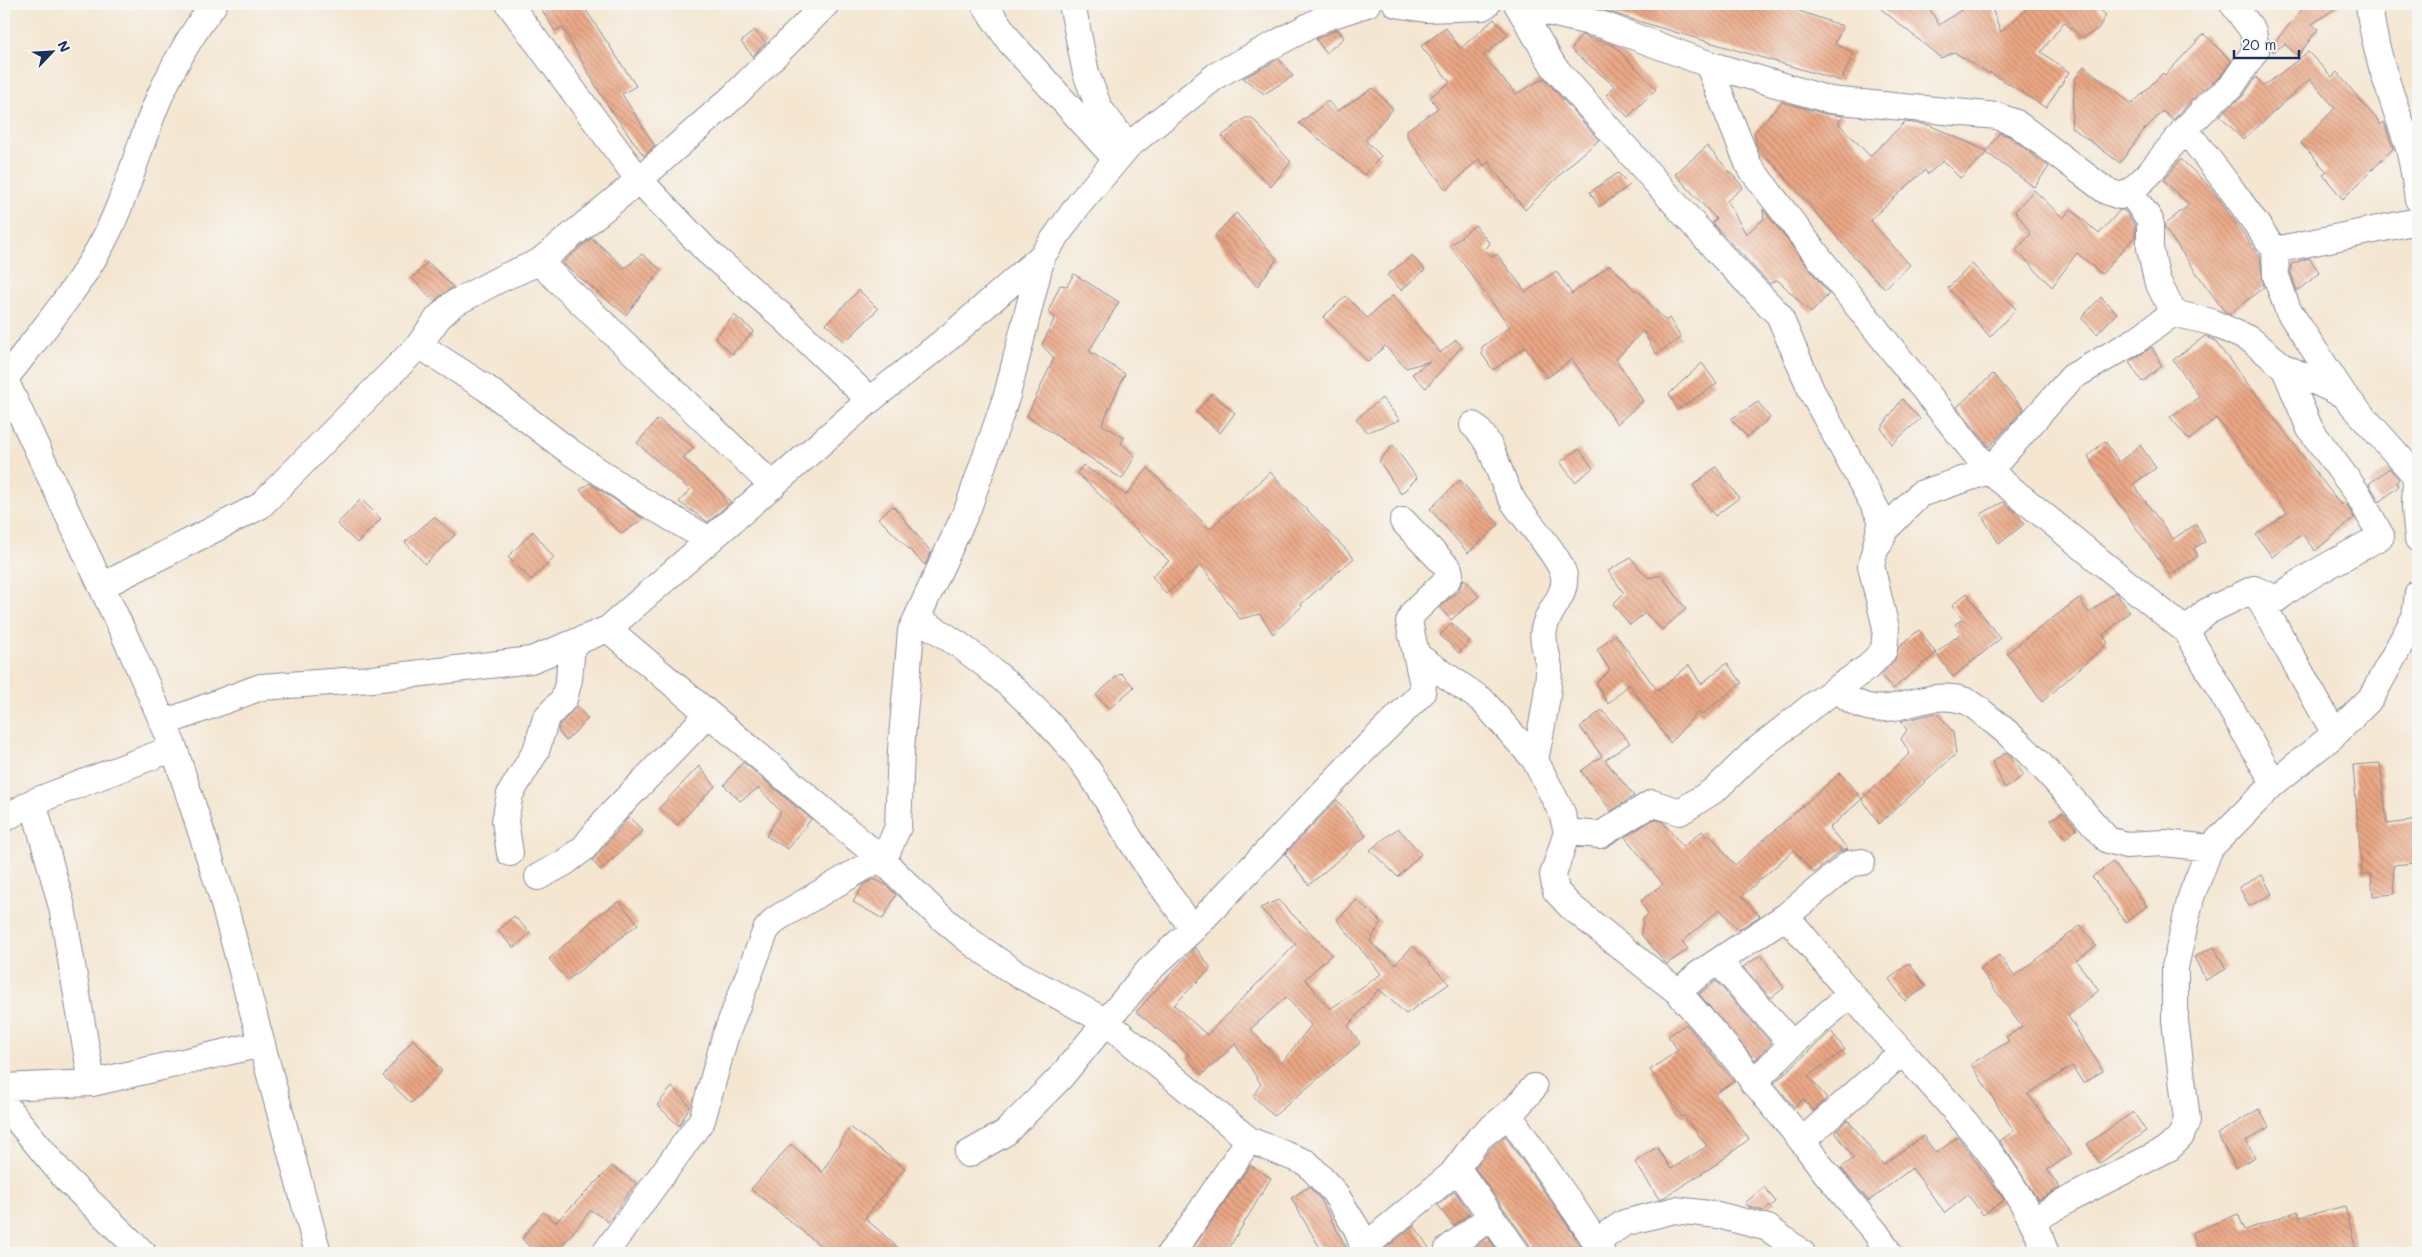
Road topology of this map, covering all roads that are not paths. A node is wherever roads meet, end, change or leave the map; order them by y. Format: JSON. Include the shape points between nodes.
{"nodes":[{"id":1,"x":214,"y":4,"type":"edge"},
{"id":2,"x":509,"y":4,"type":"edge"},
{"id":3,"x":826,"y":4,"type":"edge"},
{"id":4,"x":984,"y":4,"type":"edge"},
{"id":5,"x":1072,"y":4,"type":"edge"},
{"id":6,"x":1367,"y":4,"type":"edge"},
{"id":7,"x":1396,"y":4,"type":"edge"},
{"id":8,"x":2233,"y":4,"type":"edge"},
{"id":9,"x":2369,"y":4,"type":"edge"},
{"id":10,"x":1483,"y":5,"type":"edge"},
{"id":11,"x":1526,"y":5,"type":"edge"},
{"id":12,"x":1708,"y":64,"type":"junction"},
{"id":13,"x":2185,"y":129,"type":"junction"},
{"id":14,"x":1122,"y":152,"type":"junction"},
{"id":15,"x":639,"y":180,"type":"junction"},
{"id":16,"x":2130,"y":192,"type":"junction"},
{"id":17,"x":2418,"y":199,"type":"edge"},
{"id":18,"x":2418,"y":221,"type":"edge"},
{"id":19,"x":2275,"y":250,"type":"junction"},
{"id":20,"x":1042,"y":256,"type":"junction"},
{"id":21,"x":538,"y":262,"type":"junction"},
{"id":22,"x":2173,"y":313,"type":"junction"},
{"id":23,"x":419,"y":345,"type":"junction"},
{"id":24,"x":2284,"y":367,"type":"junction"},
{"id":25,"x":4,"y":379,"type":"edge"},
{"id":26,"x":2344,"y":395,"type":"junction"},
{"id":27,"x":870,"y":400,"type":"junction"},
{"id":28,"x":1473,"y":425,"type":"dead end"},
{"id":29,"x":1988,"y":471,"type":"junction"},
{"id":30,"x":772,"y":486,"type":"junction"},
{"id":31,"x":1403,"y":521,"type":"dead end"},
{"id":32,"x":2418,"y":539,"type":"edge"},
{"id":33,"x":709,"y":540,"type":"junction"},
{"id":34,"x":1871,"y":566,"type":"junction"},
{"id":35,"x":102,"y":586,"type":"junction"},
{"id":36,"x":2254,"y":589,"type":"junction"},
{"id":37,"x":2417,"y":610,"type":"edge"},
{"id":38,"x":917,"y":619,"type":"junction"},
{"id":39,"x":608,"y":629,"type":"junction"},
{"id":40,"x":2186,"y":631,"type":"junction"},
{"id":41,"x":572,"y":645,"type":"junction"},
{"id":42,"x":1416,"y":655,"type":"junction"},
{"id":43,"x":1837,"y":688,"type":"junction"},
{"id":44,"x":708,"y":714,"type":"junction"},
{"id":45,"x":164,"y":723,"type":"junction"},
{"id":46,"x":2335,"y":734,"type":"junction"},
{"id":47,"x":174,"y":748,"type":"junction"},
{"id":48,"x":1535,"y":760,"type":"junction"},
{"id":49,"x":2274,"y":783,"type":"junction"},
{"id":50,"x":33,"y":802,"type":"junction"},
{"id":51,"x":4,"y":819,"type":"edge"},
{"id":52,"x":1567,"y":832,"type":"junction"},
{"id":53,"x":2210,"y":848,"type":"junction"},
{"id":54,"x":510,"y":852,"type":"dead end"},
{"id":55,"x":880,"y":858,"type":"junction"},
{"id":56,"x":1862,"y":862,"type":"dead end"},
{"id":57,"x":538,"y":876,"type":"dead end"},
{"id":58,"x":1786,"y":916,"type":"junction"},
{"id":59,"x":1193,"y":929,"type":"junction"},
{"id":60,"x":1719,"y":962,"type":"junction"},
{"id":61,"x":1678,"y":992,"type":"junction"},
{"id":62,"x":1850,"y":995,"type":"junction"},
{"id":63,"x":1105,"y":1021,"type":"junction"},
{"id":64,"x":262,"y":1044,"type":"junction"},
{"id":65,"x":1792,"y":1044,"type":"junction"},
{"id":66,"x":1902,"y":1052,"type":"junction"},
{"id":67,"x":92,"y":1082,"type":"junction"},
{"id":68,"x":1753,"y":1082,"type":"junction"},
{"id":69,"x":4,"y":1087,"type":"edge"},
{"id":70,"x":1534,"y":1087,"type":"dead end"},
{"id":71,"x":4,"y":1104,"type":"edge"},
{"id":72,"x":1509,"y":1114,"type":"junction"},
{"id":73,"x":1249,"y":1140,"type":"junction"},
{"id":74,"x":1802,"y":1141,"type":"junction"},
{"id":75,"x":968,"y":1154,"type":"dead end"},
{"id":76,"x":1457,"y":1168,"type":"junction"},
{"id":77,"x":1491,"y":1216,"type":"junction"},
{"id":78,"x":2034,"y":1220,"type":"junction"},
{"id":79,"x":1599,"y":1247,"type":"edge"},
{"id":80,"x":1364,"y":1251,"type":"edge"},
{"id":81,"x":143,"y":1253,"type":"edge"},
{"id":82,"x":318,"y":1253,"type":"edge"},
{"id":83,"x":605,"y":1253,"type":"edge"},
{"id":84,"x":1170,"y":1253,"type":"edge"},
{"id":85,"x":1450,"y":1253,"type":"edge"},
{"id":86,"x":1516,"y":1253,"type":"edge"},
{"id":87,"x":1802,"y":1253,"type":"edge"},
{"id":88,"x":1889,"y":1253,"type":"edge"},
{"id":89,"x":2046,"y":1253,"type":"edge"}],
"edges":[{"from":1,"to":25,"type":"street","via":[[199,23],[163,89],[121,202],[100,248]]},
{"from":2,"to":15,"type":"street"},
{"from":3,"to":15,"type":"street","via":[[733,97]]},
{"from":4,"to":14,"type":"street","via":[[1010,43]]},
{"from":5,"to":14,"type":"street","via":[[1086,73],[1098,108]]},
{"from":6,"to":14,"type":"street","via":[[1324,18],[1217,75]]},
{"from":7,"to":10,"type":"street","via":[[1426,9]]},
{"from":8,"to":13,"type":"street","via":[[2253,31],[2256,50],[2231,87]]},
{"from":9,"to":17,"type":"street","via":[[2373,38],[2408,144]]},
{"from":11,"to":12,"type":"street","via":[[1604,25]]},
{"from":11,"to":34,"type":"street","via":[[1554,67],[1779,315],[1812,392],[1882,520]]},
{"from":12,"to":16,"type":"street","via":[[1830,100],[1997,116],[2016,123],[2106,191],[2120,196]]},
{"from":12,"to":29,"type":"street","via":[[1749,166]]},
{"from":13,"to":16,"type":"street"},
{"from":13,"to":19,"type":"street"},
{"from":14,"to":20,"type":"street"},
{"from":15,"to":21,"type":"street"},
{"from":15,"to":27,"type":"street","via":[[708,252],[784,318]]},
{"from":16,"to":22,"type":"street","via":[[2150,220],[2150,248],[2156,280]]},
{"from":18,"to":19,"type":"street"},
{"from":19,"to":26,"type":"street","via":[[2276,276],[2288,310]]},
{"from":20,"to":27,"type":"street","via":[[953,334]]},
{"from":20,"to":38,"type":"street","via":[[1007,395],[968,508]]},
{"from":21,"to":23,"type":"street","via":[[453,304],[438,318]]},
{"from":21,"to":30,"type":"street"},
{"from":22,"to":24,"type":"street","via":[[2211,322],[2251,340]]},
{"from":22,"to":29,"type":"street","via":[[2135,341],[2072,378]]},
{"from":23,"to":33,"type":"street","via":[[486,388],[638,498]]},
{"from":23,"to":35,"type":"street","via":[[260,506]]},
{"from":24,"to":26,"type":"street"},
{"from":24,"to":36,"type":"street","via":[[2310,429],[2358,494],[2381,536],[2300,581],[2277,600]]},
{"from":25,"to":35,"type":"street"},
{"from":26,"to":32,"type":"street","via":[[2416,476],[2414,508]]},
{"from":27,"to":30,"type":"street"},
{"from":28,"to":48,"type":"street","via":[[1488,444],[1504,485],[1564,576],[1563,586],[1544,628],[1549,668]]},
{"from":29,"to":34,"type":"street","via":[[1920,494],[1885,530]]},
{"from":29,"to":40,"type":"street"},
{"from":30,"to":33,"type":"street"},
{"from":31,"to":42,"type":"street","via":[[1449,568],[1450,574],[1412,613],[1409,622]]},
{"from":33,"to":39,"type":"street"},
{"from":34,"to":43,"type":"street","via":[[1886,628],[1884,650],[1868,667]]},
{"from":35,"to":45,"type":"street"},
{"from":36,"to":40,"type":"street","via":[[2206,612]]},
{"from":36,"to":46,"type":"street"},
{"from":37,"to":46,"type":"street","via":[[2371,698]]},
{"from":38,"to":55,"type":"street","via":[[910,641],[898,828],[888,850]]},
{"from":38,"to":59,"type":"street","via":[[948,636],[991,669],[1075,752]]},
{"from":39,"to":41,"type":"street"},
{"from":39,"to":44,"type":"street"},
{"from":40,"to":49,"type":"street"},
{"from":41,"to":45,"type":"street","via":[[531,660],[380,678],[261,687]]},
{"from":41,"to":54,"type":"street","via":[[564,699],[546,718],[536,751],[510,794],[506,821]]},
{"from":42,"to":48,"type":"street","via":[[1482,700]]},
{"from":42,"to":59,"type":"street","via":[[1422,693]]},
{"from":43,"to":52,"type":"street","via":[[1753,753],[1716,789],[1680,812],[1652,804],[1600,835]]},
{"from":43,"to":53,"type":"street","via":[[1848,700],[1880,710],[1947,697],[1968,702],[2010,734],[2108,840],[2126,845],[2164,843]]},
{"from":44,"to":55,"type":"street"},
{"from":44,"to":57,"type":"street","via":[[604,822],[584,848]]},
{"from":45,"to":47,"type":"street"},
{"from":46,"to":49,"type":"street"},
{"from":47,"to":50,"type":"street"},
{"from":47,"to":64,"type":"street","via":[[221,893]]},
{"from":48,"to":52,"type":"street","via":[[1549,783],[1550,793],[1562,813]]},
{"from":49,"to":53,"type":"street"},
{"from":50,"to":51,"type":"street"},
{"from":50,"to":67,"type":"street","via":[[62,907]]},
{"from":52,"to":61,"type":"street","via":[[1553,875],[1556,891],[1570,906]]},
{"from":53,"to":78,"type":"street","via":[[2190,896],[2175,967],[2175,1021],[2187,1120],[2181,1136],[2169,1148]]},
{"from":55,"to":63,"type":"street","via":[[971,942],[1014,972]]},
{"from":55,"to":83,"type":"street","via":[[776,919],[766,930],[725,1037],[702,1120]]},
{"from":56,"to":58,"type":"street","via":[[1849,864]]},
{"from":58,"to":60,"type":"street"},
{"from":58,"to":62,"type":"street"},
{"from":59,"to":63,"type":"street","via":[[1148,971]]},
{"from":60,"to":61,"type":"street"},
{"from":60,"to":65,"type":"street"},
{"from":61,"to":68,"type":"street"},
{"from":62,"to":65,"type":"street"},
{"from":62,"to":66,"type":"street"},
{"from":63,"to":73,"type":"street"},
{"from":63,"to":75,"type":"street","via":[[1060,1078],[1004,1133]]},
{"from":64,"to":67,"type":"street"},
{"from":64,"to":82,"type":"street"},
{"from":65,"to":68,"type":"street"},
{"from":66,"to":74,"type":"street"},
{"from":66,"to":78,"type":"street","via":[[1980,1136]]},
{"from":67,"to":69,"type":"street"},
{"from":68,"to":74,"type":"street"},
{"from":70,"to":72,"type":"street"},
{"from":71,"to":81,"type":"street","via":[[66,1179]]},
{"from":72,"to":76,"type":"street","via":[[1480,1137]]},
{"from":72,"to":79,"type":"street"},
{"from":73,"to":80,"type":"street","via":[[1307,1163],[1334,1192],[1357,1229]]},
{"from":73,"to":84,"type":"street"},
{"from":74,"to":88,"type":"street"},
{"from":76,"to":77,"type":"street"},
{"from":76,"to":80,"type":"street"},
{"from":77,"to":85,"type":"street","via":[[1448,1249]]},
{"from":77,"to":86,"type":"street"},
{"from":78,"to":89,"type":"street"},
{"from":79,"to":87,"type":"street","via":[[1624,1223],[1675,1210],[1718,1215],[1768,1228]]}]}
